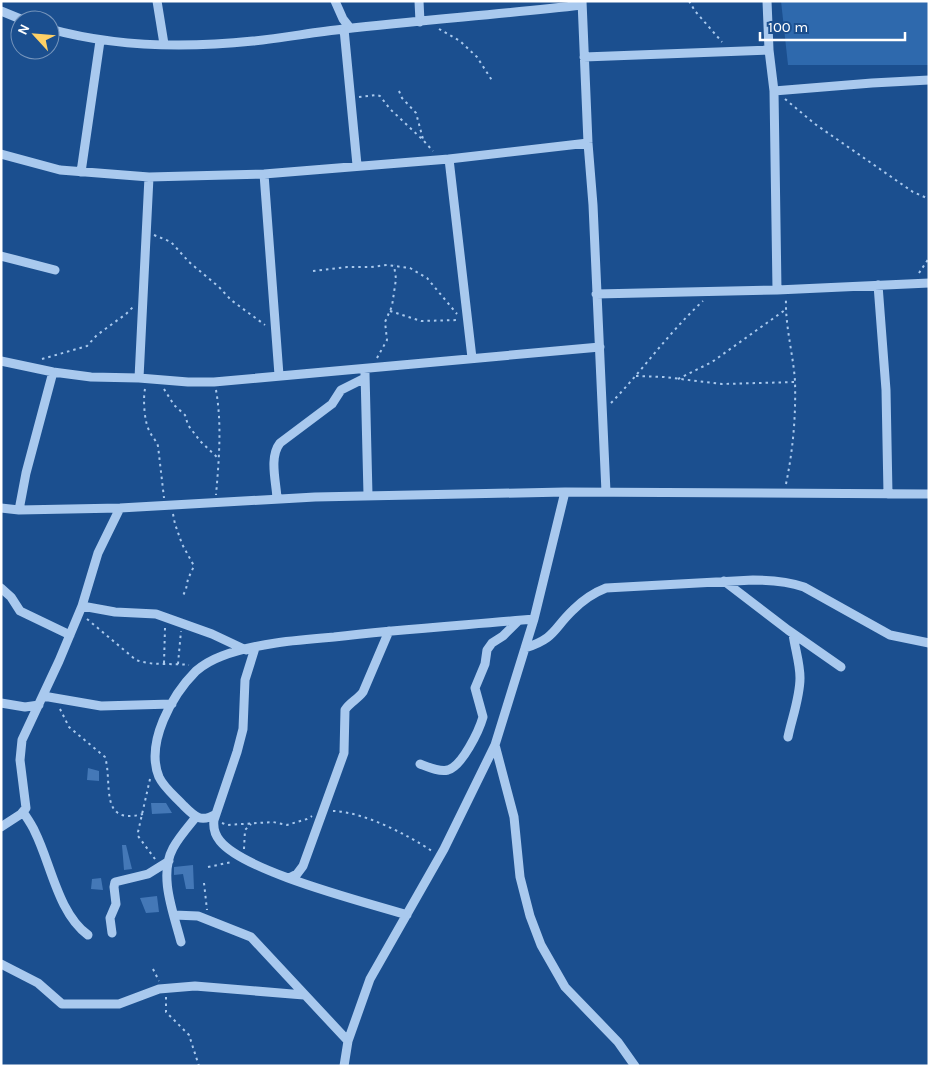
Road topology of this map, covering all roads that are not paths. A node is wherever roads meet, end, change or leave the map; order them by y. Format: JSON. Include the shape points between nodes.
{"nodes":[{"id":1,"x":157,"y":1,"type":"edge"},
{"id":2,"x":334,"y":1,"type":"edge"},
{"id":3,"x":419,"y":1,"type":"edge"},
{"id":4,"x":767,"y":1,"type":"edge"},
{"id":5,"x":582,"y":3,"type":"edge"},
{"id":6,"x":420,"y":22,"type":"junction"},
{"id":7,"x":347,"y":28,"type":"junction"},
{"id":8,"x":60,"y":31,"type":"edge"},
{"id":9,"x":100,"y":41,"type":"junction"},
{"id":10,"x":164,"y":44,"type":"junction"},
{"id":11,"x":769,"y":50,"type":"junction"},
{"id":12,"x":584,"y":57,"type":"junction"},
{"id":13,"x":929,"y":80,"type":"edge"},
{"id":14,"x":777,"y":91,"type":"junction"},
{"id":15,"x":588,"y":143,"type":"junction"},
{"id":16,"x":1,"y":154,"type":"edge"},
{"id":17,"x":449,"y":159,"type":"junction"},
{"id":18,"x":357,"y":166,"type":"junction"},
{"id":19,"x":81,"y":172,"type":"junction"},
{"id":20,"x":264,"y":174,"type":"junction"},
{"id":21,"x":149,"y":177,"type":"junction"},
{"id":22,"x":1,"y":256,"type":"edge"},
{"id":23,"x":55,"y":270,"type":"dead end"},
{"id":24,"x":929,"y":283,"type":"edge"},
{"id":25,"x":878,"y":286,"type":"junction"},
{"id":26,"x":782,"y":290,"type":"junction"},
{"id":27,"x":596,"y":294,"type":"junction"},
{"id":28,"x":600,"y":347,"type":"junction"},
{"id":29,"x":472,"y":358,"type":"junction"},
{"id":30,"x":1,"y":361,"type":"edge"},
{"id":31,"x":369,"y":367,"type":"junction"},
{"id":32,"x":53,"y":372,"type":"junction"},
{"id":33,"x":279,"y":375,"type":"junction"},
{"id":34,"x":366,"y":378,"type":"junction"},
{"id":35,"x":143,"y":379,"type":"junction"},
{"id":36,"x":565,"y":492,"type":"junction"},
{"id":37,"x":606,"y":492,"type":"junction"},
{"id":38,"x":888,"y":494,"type":"junction"},
{"id":39,"x":929,"y":494,"type":"edge"},
{"id":40,"x":368,"y":495,"type":"junction"},
{"id":41,"x":277,"y":498,"type":"junction"},
{"id":42,"x":1,"y":508,"type":"edge"},
{"id":43,"x":120,"y":508,"type":"junction"},
{"id":44,"x":18,"y":510,"type":"junction"},
{"id":45,"x":724,"y":581,"type":"junction"},
{"id":46,"x":1,"y":588,"type":"edge"},
{"id":47,"x":80,"y":609,"type":"junction"},
{"id":48,"x":534,"y":619,"type":"junction"},
{"id":49,"x":518,"y":621,"type":"junction"},
{"id":50,"x":389,"y":631,"type":"junction"},
{"id":51,"x":793,"y":634,"type":"junction"},
{"id":52,"x":70,"y":635,"type":"junction"},
{"id":53,"x":929,"y":643,"type":"edge"},
{"id":54,"x":525,"y":648,"type":"junction"},
{"id":55,"x":250,"y":649,"type":"junction"},
{"id":56,"x":841,"y":667,"type":"dead end"},
{"id":57,"x":41,"y":700,"type":"junction"},
{"id":58,"x":1,"y":703,"type":"edge"},
{"id":59,"x":172,"y":704,"type":"junction"},
{"id":60,"x":788,"y":737,"type":"dead end"},
{"id":61,"x":495,"y":745,"type":"junction"},
{"id":62,"x":420,"y":764,"type":"dead end"},
{"id":63,"x":24,"y":812,"type":"junction"},
{"id":64,"x":196,"y":817,"type":"junction"},
{"id":65,"x":215,"y":817,"type":"junction"},
{"id":66,"x":1,"y":827,"type":"edge"},
{"id":67,"x":168,"y":861,"type":"junction"},
{"id":68,"x":289,"y":878,"type":"junction"},
{"id":69,"x":407,"y":914,"type":"junction"},
{"id":70,"x":174,"y":915,"type":"junction"},
{"id":71,"x":112,"y":933,"type":"dead end"},
{"id":72,"x":88,"y":935,"type":"dead end"},
{"id":73,"x":181,"y":942,"type":"dead end"},
{"id":74,"x":1,"y":964,"type":"edge"},
{"id":75,"x":304,"y":995,"type":"junction"},
{"id":76,"x":348,"y":1041,"type":"junction"},
{"id":77,"x":344,"y":1066,"type":"edge"},
{"id":78,"x":635,"y":1066,"type":"edge"}],
"edges":[{"from":1,"to":10,"type":"street"},
{"from":2,"to":7,"type":"street"},
{"from":3,"to":6,"type":"street"},
{"from":4,"to":11,"type":"street"},
{"from":5,"to":6,"type":"street"},
{"from":5,"to":12,"type":"street"},
{"from":6,"to":7,"type":"street"},
{"from":7,"to":10,"type":"street","via":[[253,41]]},
{"from":7,"to":18,"type":"street"},
{"from":8,"to":9,"type":"street"},
{"from":9,"to":10,"type":"street"},
{"from":9,"to":19,"type":"street"},
{"from":11,"to":12,"type":"street"},
{"from":11,"to":14,"type":"street"},
{"from":12,"to":15,"type":"street"},
{"from":13,"to":14,"type":"street"},
{"from":14,"to":26,"type":"street"},
{"from":15,"to":17,"type":"street"},
{"from":15,"to":27,"type":"street"},
{"from":16,"to":19,"type":"street","via":[[60,170]]},
{"from":17,"to":18,"type":"street"},
{"from":17,"to":29,"type":"street"},
{"from":18,"to":20,"type":"street"},
{"from":19,"to":21,"type":"street"},
{"from":20,"to":21,"type":"street"},
{"from":20,"to":33,"type":"street"},
{"from":21,"to":35,"type":"street"},
{"from":22,"to":23,"type":"street"},
{"from":24,"to":25,"type":"street"},
{"from":25,"to":26,"type":"street"},
{"from":25,"to":38,"type":"street"},
{"from":26,"to":27,"type":"street"},
{"from":27,"to":28,"type":"street"},
{"from":28,"to":29,"type":"street"},
{"from":28,"to":37,"type":"street"},
{"from":29,"to":31,"type":"street"},
{"from":30,"to":32,"type":"street"},
{"from":31,"to":33,"type":"street"},
{"from":31,"to":34,"type":"street"},
{"from":32,"to":35,"type":"street"},
{"from":32,"to":44,"type":"street"},
{"from":33,"to":35,"type":"street","via":[[214,382]]},
{"from":34,"to":40,"type":"street"},
{"from":34,"to":41,"type":"street","via":[[341,390],[332,404],[280,442],[274,459]]},
{"from":36,"to":37,"type":"street"},
{"from":36,"to":40,"type":"street"},
{"from":36,"to":48,"type":"street"},
{"from":37,"to":38,"type":"street"},
{"from":38,"to":39,"type":"street"},
{"from":40,"to":41,"type":"street"},
{"from":41,"to":43,"type":"street"},
{"from":42,"to":44,"type":"street"},
{"from":43,"to":44,"type":"street"},
{"from":43,"to":47,"type":"street","via":[[98,553]]},
{"from":45,"to":51,"type":"street"},
{"from":45,"to":53,"type":"street","via":[[777,580],[794,583],[890,635]]},
{"from":45,"to":54,"type":"street","via":[[606,588],[590,595],[546,640]]},
{"from":46,"to":52,"type":"street","via":[[20,611]]},
{"from":47,"to":52,"type":"street"},
{"from":47,"to":55,"type":"street","via":[[156,614]]},
{"from":48,"to":49,"type":"street"},
{"from":48,"to":54,"type":"street"},
{"from":49,"to":50,"type":"street"},
{"from":49,"to":62,"type":"street","via":[[487,650],[475,688],[482,720],[463,758],[445,770]]},
{"from":50,"to":55,"type":"street"},
{"from":50,"to":68,"type":"street","via":[[363,692],[345,710],[344,753],[303,866]]},
{"from":51,"to":56,"type":"street"},
{"from":51,"to":60,"type":"street","via":[[800,679]]},
{"from":52,"to":57,"type":"street"},
{"from":54,"to":61,"type":"street"},
{"from":55,"to":59,"type":"street","via":[[222,656],[197,670]]},
{"from":55,"to":65,"type":"street","via":[[243,729]]},
{"from":57,"to":58,"type":"street","via":[[25,707]]},
{"from":57,"to":59,"type":"street","via":[[57,699],[101,706]]},
{"from":57,"to":63,"type":"street","via":[[25,733],[21,750]]},
{"from":59,"to":64,"type":"street","via":[[158,737],[158,772],[162,782]]},
{"from":61,"to":69,"type":"street"},
{"from":61,"to":78,"type":"street","via":[[514,817],[520,877],[542,946],[565,987],[618,1042]]},
{"from":63,"to":66,"type":"street"},
{"from":63,"to":72,"type":"street","via":[[69,916]]},
{"from":64,"to":65,"type":"street"},
{"from":64,"to":67,"type":"street"},
{"from":65,"to":68,"type":"street","via":[[214,828],[220,842],[251,863]]},
{"from":67,"to":70,"type":"street"},
{"from":67,"to":71,"type":"street","via":[[148,874],[115,882],[116,904],[110,918]]},
{"from":68,"to":69,"type":"street"},
{"from":69,"to":76,"type":"street","via":[[370,980]]},
{"from":70,"to":73,"type":"street"},
{"from":70,"to":75,"type":"street","via":[[198,916],[251,937]]},
{"from":74,"to":75,"type":"street","via":[[38,983],[62,1004],[119,1004],[163,988],[195,986]]},
{"from":75,"to":76,"type":"street"},
{"from":76,"to":77,"type":"street"}]}
